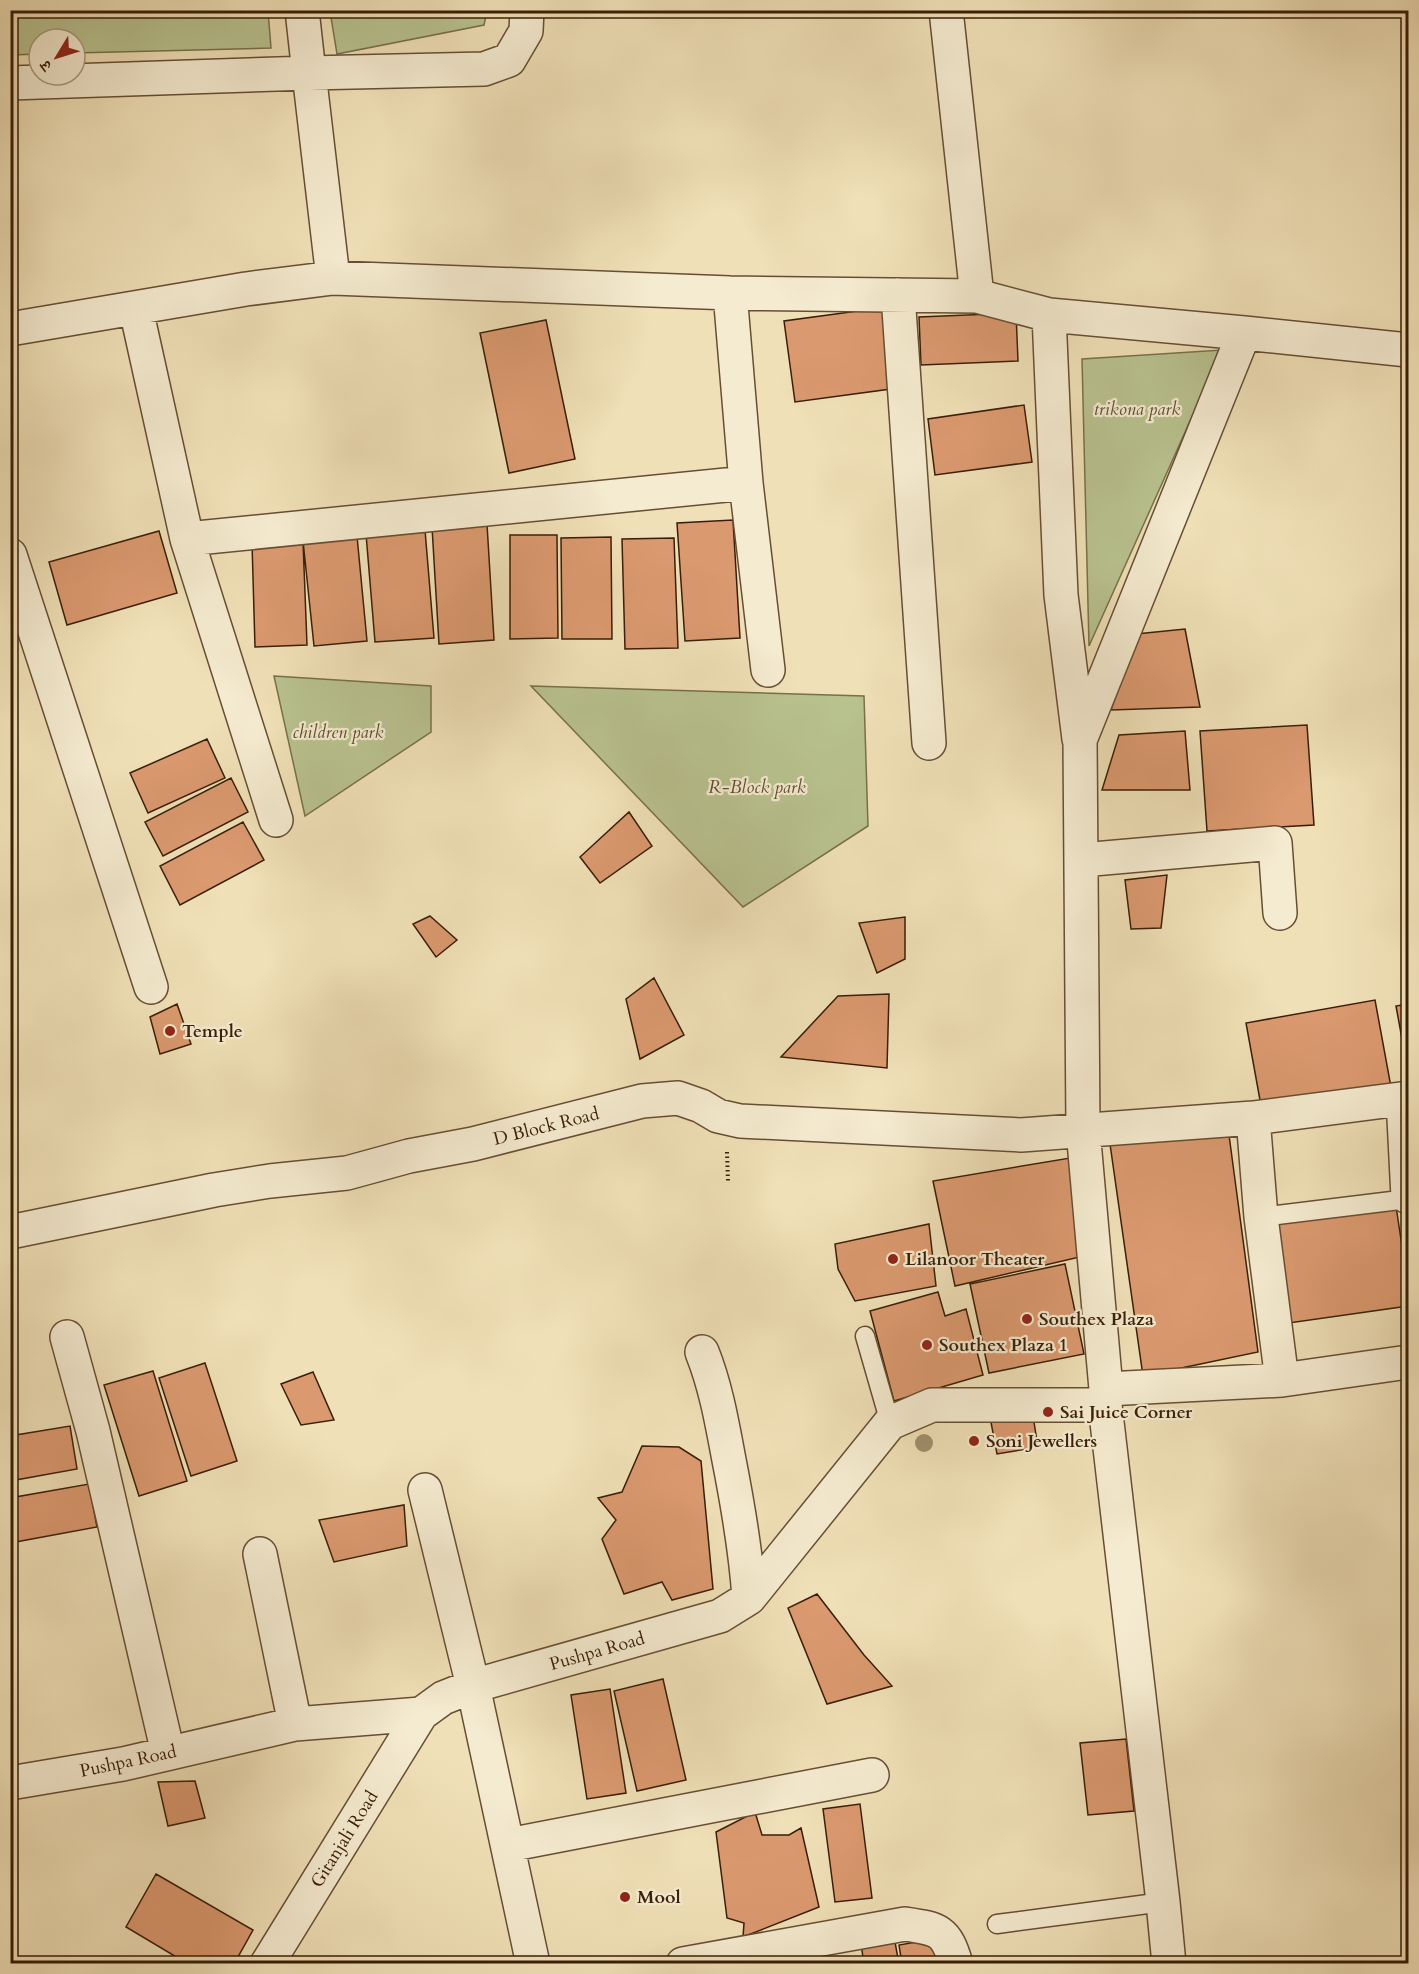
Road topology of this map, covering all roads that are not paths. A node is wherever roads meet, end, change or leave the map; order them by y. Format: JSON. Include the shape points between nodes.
{"nodes":[{"id":1,"x":302,"y":10,"type":"edge"},
{"id":2,"x":527,"y":10,"type":"edge"},
{"id":3,"x":946,"y":10,"type":"edge"},
{"id":4,"x":309,"y":73,"type":"junction"},
{"id":5,"x":10,"y":83,"type":"edge"},
{"id":6,"x":333,"y":278,"type":"junction"},
{"id":7,"x":730,"y":292,"type":"junction"},
{"id":8,"x":898,"y":295,"type":"junction"},
{"id":9,"x":977,"y":296,"type":"junction"},
{"id":10,"x":136,"y":309,"type":"junction"},
{"id":11,"x":1049,"y":315,"type":"junction"},
{"id":12,"x":10,"y":329,"type":"edge"},
{"id":13,"x":1244,"y":333,"type":"junction"},
{"id":14,"x":1408,"y":350,"type":"edge"},
{"id":15,"x":746,"y":483,"type":"junction"},
{"id":16,"x":187,"y":539,"type":"junction"},
{"id":17,"x":10,"y":555,"type":"edge"},
{"id":18,"x":768,"y":670,"type":"dead end"},
{"id":19,"x":1080,"y":740,"type":"junction"},
{"id":20,"x":929,"y":743,"type":"dead end"},
{"id":21,"x":276,"y":820,"type":"dead end"},
{"id":22,"x":1082,"y":860,"type":"junction"},
{"id":23,"x":1280,"y":913,"type":"dead end"},
{"id":24,"x":151,"y":987,"type":"dead end"},
{"id":25,"x":1406,"y":1099,"type":"edge"},
{"id":26,"x":1253,"y":1118,"type":"junction"},
{"id":27,"x":1083,"y":1130,"type":"junction"},
{"id":28,"x":1408,"y":1198,"type":"edge"},
{"id":29,"x":1261,"y":1217,"type":"junction"},
{"id":30,"x":10,"y":1232,"type":"edge"},
{"id":31,"x":865,"y":1336,"type":"dead end"},
{"id":32,"x":67,"y":1337,"type":"dead end"},
{"id":33,"x":702,"y":1352,"type":"dead end"},
{"id":34,"x":1408,"y":1362,"type":"edge"},
{"id":35,"x":1282,"y":1380,"type":"junction"},
{"id":36,"x":1105,"y":1397,"type":"junction"},
{"id":37,"x":890,"y":1423,"type":"junction"},
{"id":38,"x":425,"y":1490,"type":"dead end"},
{"id":39,"x":260,"y":1554,"type":"dead end"},
{"id":40,"x":749,"y":1598,"type":"junction"},
{"id":41,"x":473,"y":1686,"type":"junction"},
{"id":42,"x":421,"y":1714,"type":"junction"},
{"id":43,"x":295,"y":1724,"type":"junction"},
{"id":44,"x":168,"y":1753,"type":"junction"},
{"id":45,"x":872,"y":1775,"type":"dead end"},
{"id":46,"x":11,"y":1783,"type":"edge"},
{"id":47,"x":508,"y":1845,"type":"junction"},
{"id":48,"x":1163,"y":1902,"type":"junction"},
{"id":49,"x":997,"y":1924,"type":"dead end"},
{"id":50,"x":267,"y":1964,"type":"edge"},
{"id":51,"x":533,"y":1964,"type":"edge"},
{"id":52,"x":683,"y":1964,"type":"edge"},
{"id":53,"x":956,"y":1964,"type":"edge"},
{"id":54,"x":1169,"y":1964,"type":"edge"}],
"edges":[{"from":1,"to":4,"type":"street"},
{"from":2,"to":4,"type":"street","via":[[526,31],[509,60],[484,69]]},
{"from":3,"to":9,"type":"street"},
{"from":4,"to":5,"type":"street"},
{"from":4,"to":6,"type":"street"},
{"from":6,"to":7,"type":"street"},
{"from":6,"to":10,"type":"street"},
{"from":7,"to":8,"type":"street"},
{"from":7,"to":15,"type":"street"},
{"from":8,"to":9,"type":"street"},
{"from":8,"to":20,"type":"street"},
{"from":9,"to":11,"type":"street"},
{"from":10,"to":12,"type":"street"},
{"from":10,"to":16,"type":"street"},
{"from":11,"to":13,"type":"street"},
{"from":11,"to":19,"type":"street","via":[[1061,595]]},
{"from":13,"to":14,"type":"street"},
{"from":13,"to":19,"type":"street"},
{"from":15,"to":16,"type":"street"},
{"from":15,"to":18,"type":"street"},
{"from":16,"to":21,"type":"street"},
{"from":17,"to":24,"type":"street"},
{"from":19,"to":22,"type":"street"},
{"from":22,"to":23,"type":"street","via":[[1275,843]]},
{"from":22,"to":27,"type":"street"},
{"from":25,"to":26,"type":"street","name":"D Block Road"},
{"from":25,"to":28,"type":"street"},
{"from":26,"to":27,"type":"street","name":"D Block Road"},
{"from":26,"to":29,"type":"street"},
{"from":27,"to":30,"type":"street","name":"D Block Road","via":[[1021,1135],[740,1121],[678,1098],[642,1101],[347,1173],[214,1190]]},
{"from":27,"to":36,"type":"street"},
{"from":28,"to":29,"type":"lane"},
{"from":29,"to":35,"type":"street"},
{"from":31,"to":37,"type":"lane"},
{"from":32,"to":44,"type":"street","via":[[93,1431]]},
{"from":33,"to":40,"type":"street","via":[[720,1411]]},
{"from":34,"to":35,"type":"street","name":"Pushpa Road"},
{"from":35,"to":36,"type":"street","name":"Pushpa Road"},
{"from":36,"to":37,"type":"street","name":"Pushpa Road","via":[[932,1405]]},
{"from":36,"to":48,"type":"street"},
{"from":37,"to":40,"type":"street","name":"Pushpa Road"},
{"from":38,"to":41,"type":"street"},
{"from":39,"to":43,"type":"street"},
{"from":40,"to":41,"type":"street","name":"Pushpa Road","via":[[720,1616]]},
{"from":41,"to":42,"type":"street","name":"Pushpa Road","via":[[443,1698]]},
{"from":41,"to":47,"type":"street"},
{"from":42,"to":43,"type":"street","name":"Pushpa Road"},
{"from":42,"to":50,"type":"street","name":"Gitanjali Road"},
{"from":43,"to":44,"type":"street","name":"Pushpa Road"},
{"from":44,"to":46,"type":"street","name":"Pushpa Road"},
{"from":45,"to":47,"type":"street"},
{"from":47,"to":51,"type":"street"},
{"from":48,"to":49,"type":"lane"},
{"from":48,"to":54,"type":"street"},
{"from":52,"to":53,"type":"street","via":[[905,1924],[931,1928],[949,1942]]}]}
